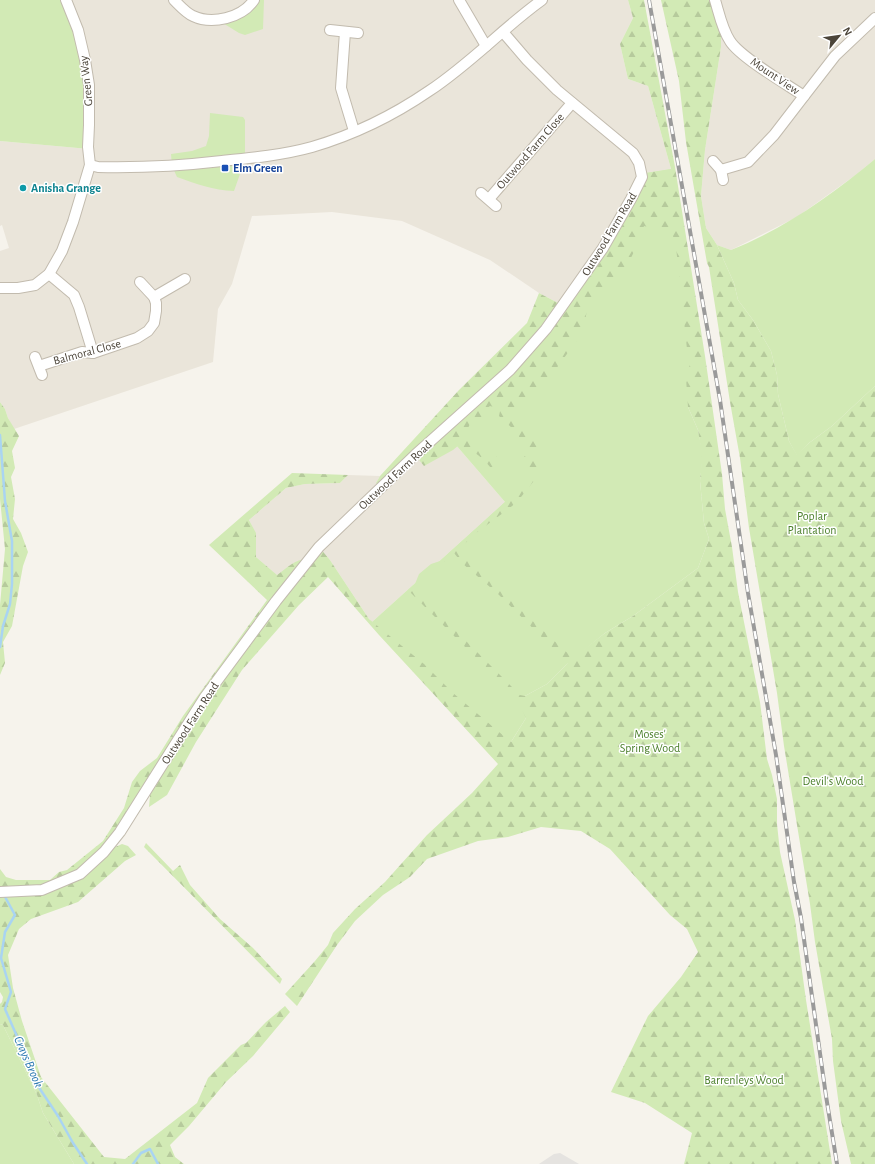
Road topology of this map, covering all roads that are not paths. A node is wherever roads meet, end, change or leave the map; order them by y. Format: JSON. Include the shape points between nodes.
{"nodes":[{"id":1,"x":66,"y":0,"type":"edge"},
{"id":2,"x":174,"y":0,"type":"edge"},
{"id":3,"x":254,"y":0,"type":"edge"},
{"id":4,"x":460,"y":0,"type":"edge"},
{"id":5,"x":542,"y":0,"type":"edge"},
{"id":6,"x":715,"y":0,"type":"edge"},
{"id":7,"x":875,"y":18,"type":"edge"},
{"id":8,"x":330,"y":30,"type":"dead end"},
{"id":9,"x":345,"y":32,"type":"junction"},
{"id":10,"x":503,"y":32,"type":"junction"},
{"id":11,"x":358,"y":33,"type":"dead end"},
{"id":12,"x":482,"y":49,"type":"junction"},
{"id":13,"x":804,"y":96,"type":"junction"},
{"id":14,"x":572,"y":103,"type":"junction"},
{"id":15,"x":354,"y":131,"type":"junction"},
{"id":16,"x":713,"y":161,"type":"dead end"},
{"id":17,"x":90,"y":165,"type":"junction"},
{"id":18,"x":489,"y":199,"type":"dead end"},
{"id":19,"x":49,"y":274,"type":"junction"},
{"id":20,"x":185,"y":279,"type":"dead end"},
{"id":21,"x":140,"y":282,"type":"dead end"},
{"id":22,"x":0,"y":288,"type":"edge"},
{"id":23,"x":154,"y":297,"type":"junction"},
{"id":24,"x":94,"y":353,"type":"junction"},
{"id":25,"x":39,"y":366,"type":"dead end"},
{"id":26,"x":4,"y":891,"type":"edge"}],
"edges":[{"from":1,"to":17,"type":"street","name":"Green Way","via":[[78,30],[89,85]]},
{"from":2,"to":3,"type":"street","via":[[194,16],[218,20],[242,11]]},
{"from":4,"to":12,"type":"street"},
{"from":5,"to":10,"type":"street"},
{"from":6,"to":13,"type":"street","name":"Mount View","via":[[730,42],[742,54]]},
{"from":7,"to":13,"type":"street","via":[[835,56]]},
{"from":8,"to":9,"type":"street"},
{"from":9,"to":11,"type":"street"},
{"from":9,"to":15,"type":"street","via":[[341,88]]},
{"from":10,"to":12,"type":"street"},
{"from":10,"to":14,"type":"street","name":"Outwood Farm Road","via":[[534,68]]},
{"from":12,"to":15,"type":"street","via":[[463,67],[428,92],[390,115]]},
{"from":13,"to":16,"type":"street","name":"Mount View","via":[[774,135],[748,162],[722,175]]},
{"from":14,"to":18,"type":"street","name":"Outwood Farm Close"},
{"from":14,"to":26,"type":"street","name":"Outwood Farm Road","via":[[633,153],[640,163],[642,176],[603,248],[561,309],[510,370],[319,547],[205,697],[120,832],[104,852],[80,874],[42,890]]},
{"from":15,"to":17,"type":"street","via":[[312,147],[240,160],[157,168]]},
{"from":17,"to":19,"type":"street","via":[[73,222]]},
{"from":19,"to":22,"type":"street","via":[[35,285]]},
{"from":19,"to":24,"type":"street","via":[[74,295]]},
{"from":20,"to":23,"type":"street"},
{"from":21,"to":23,"type":"street"},
{"from":23,"to":24,"type":"street","name":"Balmoral Close","via":[[156,311],[154,322],[148,331],[137,338]]},
{"from":24,"to":25,"type":"street","name":"Balmoral Close","via":[[82,352]]}]}
